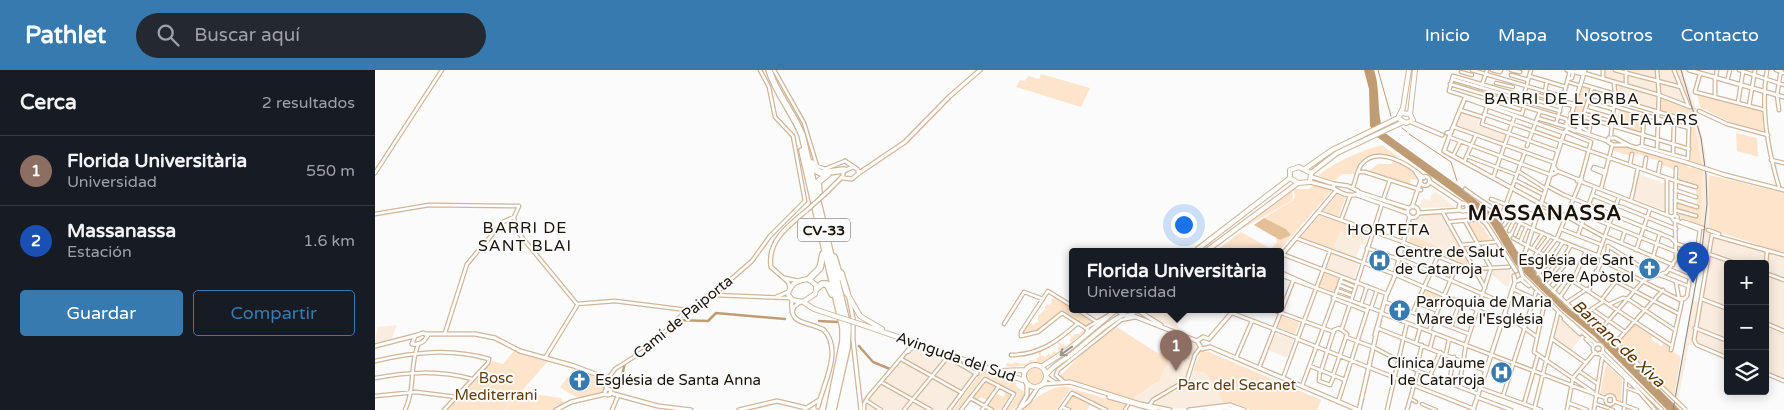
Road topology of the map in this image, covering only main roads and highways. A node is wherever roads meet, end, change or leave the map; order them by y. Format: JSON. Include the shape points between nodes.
{"nodes":[{"id":1,"x":767,"y":70,"type":"edge"},
{"id":2,"x":1409,"y":70,"type":"edge"},
{"id":3,"x":1415,"y":70,"type":"edge"},
{"id":4,"x":784,"y":100,"type":"junction"},
{"id":5,"x":1401,"y":112,"type":"junction"},
{"id":6,"x":1410,"y":114,"type":"junction"},
{"id":7,"x":1398,"y":118,"type":"junction"},
{"id":8,"x":1403,"y":122,"type":"junction"},
{"id":9,"x":809,"y":157,"type":"junction"},
{"id":10,"x":1305,"y":169,"type":"junction"},
{"id":11,"x":833,"y":172,"type":"junction"},
{"id":12,"x":843,"y":172,"type":"road end"},
{"id":13,"x":1311,"y":175,"type":"junction"},
{"id":14,"x":1290,"y":178,"type":"junction"},
{"id":15,"x":1310,"y":182,"type":"joint"},
{"id":16,"x":1298,"y":183,"type":"junction"},
{"id":17,"x":821,"y":194,"type":"junction"},
{"id":18,"x":824,"y":247,"type":"junction"},
{"id":19,"x":1199,"y":248,"type":"edge"},
{"id":20,"x":1210,"y":248,"type":"edge"},
{"id":21,"x":835,"y":257,"type":"junction"},
{"id":22,"x":809,"y":279,"type":"junction"},
{"id":23,"x":817,"y":288,"type":"junction"},
{"id":24,"x":847,"y":293,"type":"joint"},
{"id":25,"x":812,"y":297,"type":"junction"},
{"id":26,"x":801,"y":302,"type":"junction"},
{"id":27,"x":820,"y":311,"type":"junction"},
{"id":28,"x":1113,"y":313,"type":"edge"},
{"id":29,"x":1121,"y":313,"type":"edge"},
{"id":30,"x":1133,"y":313,"type":"edge"},
{"id":31,"x":1123,"y":315,"type":"junction"},
{"id":32,"x":889,"y":334,"type":"junction"},
{"id":33,"x":902,"y":338,"type":"junction"},
{"id":34,"x":927,"y":348,"type":"junction"},
{"id":35,"x":908,"y":351,"type":"road end"},
{"id":36,"x":841,"y":363,"type":"junction"},
{"id":37,"x":1041,"y":367,"type":"junction"},
{"id":38,"x":1025,"y":370,"type":"junction"},
{"id":39,"x":1047,"y":376,"type":"junction"},
{"id":40,"x":1023,"y":380,"type":"junction"},
{"id":41,"x":829,"y":410,"type":"edge"},
{"id":42,"x":833,"y":410,"type":"edge"}],
"edges":[{"from":1,"to":4,"type":"highway","number":"CV-33"},
{"from":1,"to":18,"type":"highway","number":"CV-33","via":[[770,84],[796,128]]},
{"from":2,"to":5,"type":"main road"},
{"from":3,"to":6,"type":"main road"},
{"from":4,"to":9,"type":"highway","via":[[801,126]]},
{"from":4,"to":36,"type":"highway","number":"CV-33","via":[[802,135],[846,314],[847,341]]},
{"from":5,"to":6,"type":"main road"},
{"from":5,"to":7,"type":"main road"},
{"from":6,"to":8,"type":"main road","via":[[1412,120]]},
{"from":7,"to":8,"type":"main road"},
{"from":7,"to":10,"type":"main road","via":[[1332,150]]},
{"from":8,"to":13,"type":"main road","via":[[1332,156]]},
{"from":9,"to":11,"type":"highway","via":[[815,170],[822,174]]},
{"from":9,"to":17,"type":"highway"},
{"from":10,"to":13,"type":"main road"},
{"from":10,"to":14,"type":"main road","via":[[1293,168],[1289,172]]},
{"from":11,"to":12,"type":"highway"},
{"from":11,"to":17,"type":"highway","via":[[818,182]]},
{"from":13,"to":15,"type":"main road"},
{"from":14,"to":16,"type":"main road"},
{"from":14,"to":19,"type":"main road"},
{"from":15,"to":16,"type":"main road"},
{"from":16,"to":20,"type":"main road"},
{"from":17,"to":21,"type":"highway"},
{"from":18,"to":22,"type":"highway","via":[[821,267]]},
{"from":18,"to":36,"type":"highway","number":"CV-33","via":[[841,315]]},
{"from":21,"to":24,"type":"highway"},
{"from":21,"to":36,"type":"highway","via":[[851,320],[847,359]]},
{"from":22,"to":23,"type":"main road"},
{"from":22,"to":26,"type":"main road","via":[[798,280],[789,289],[791,299]]},
{"from":23,"to":25,"type":"main road"},
{"from":23,"to":36,"type":"highway","via":[[825,284],[831,291],[841,334]]},
{"from":24,"to":33,"type":"main road","via":[[863,319]]},
{"from":25,"to":26,"type":"main road"},
{"from":25,"to":27,"type":"main road","via":[[813,306]]},
{"from":26,"to":27,"type":"main road","name":"Avinguda del Sud"},
{"from":27,"to":32,"type":"main road","name":"Avinguda del Sud","bridge":true},
{"from":28,"to":37,"type":"main road","one_way":true},
{"from":29,"to":31,"type":"main road"},
{"from":30,"to":31,"type":"main road"},
{"from":31,"to":39,"type":"main road","via":[[1051,369]]},
{"from":32,"to":33,"type":"main road","name":"Avinguda del Sud"},
{"from":32,"to":34,"type":"main road","name":"Avinguda del Sud"},
{"from":33,"to":38,"type":"main road","name":"Avinguda del Sud","via":[[996,369]]},
{"from":34,"to":35,"type":"main road","via":[[914,345]]},
{"from":34,"to":40,"type":"main road","name":"Avinguda del Sud"},
{"from":36,"to":41,"type":"highway","number":"CV-33"},
{"from":36,"to":42,"type":"highway","number":"CV-33"},
{"from":37,"to":38,"type":"main road","via":[[1031,366]]},
{"from":37,"to":39,"type":"main road"},
{"from":38,"to":40,"type":"main road"},
{"from":39,"to":40,"type":"main road","via":[[1038,387],[1027,385]]}]}
